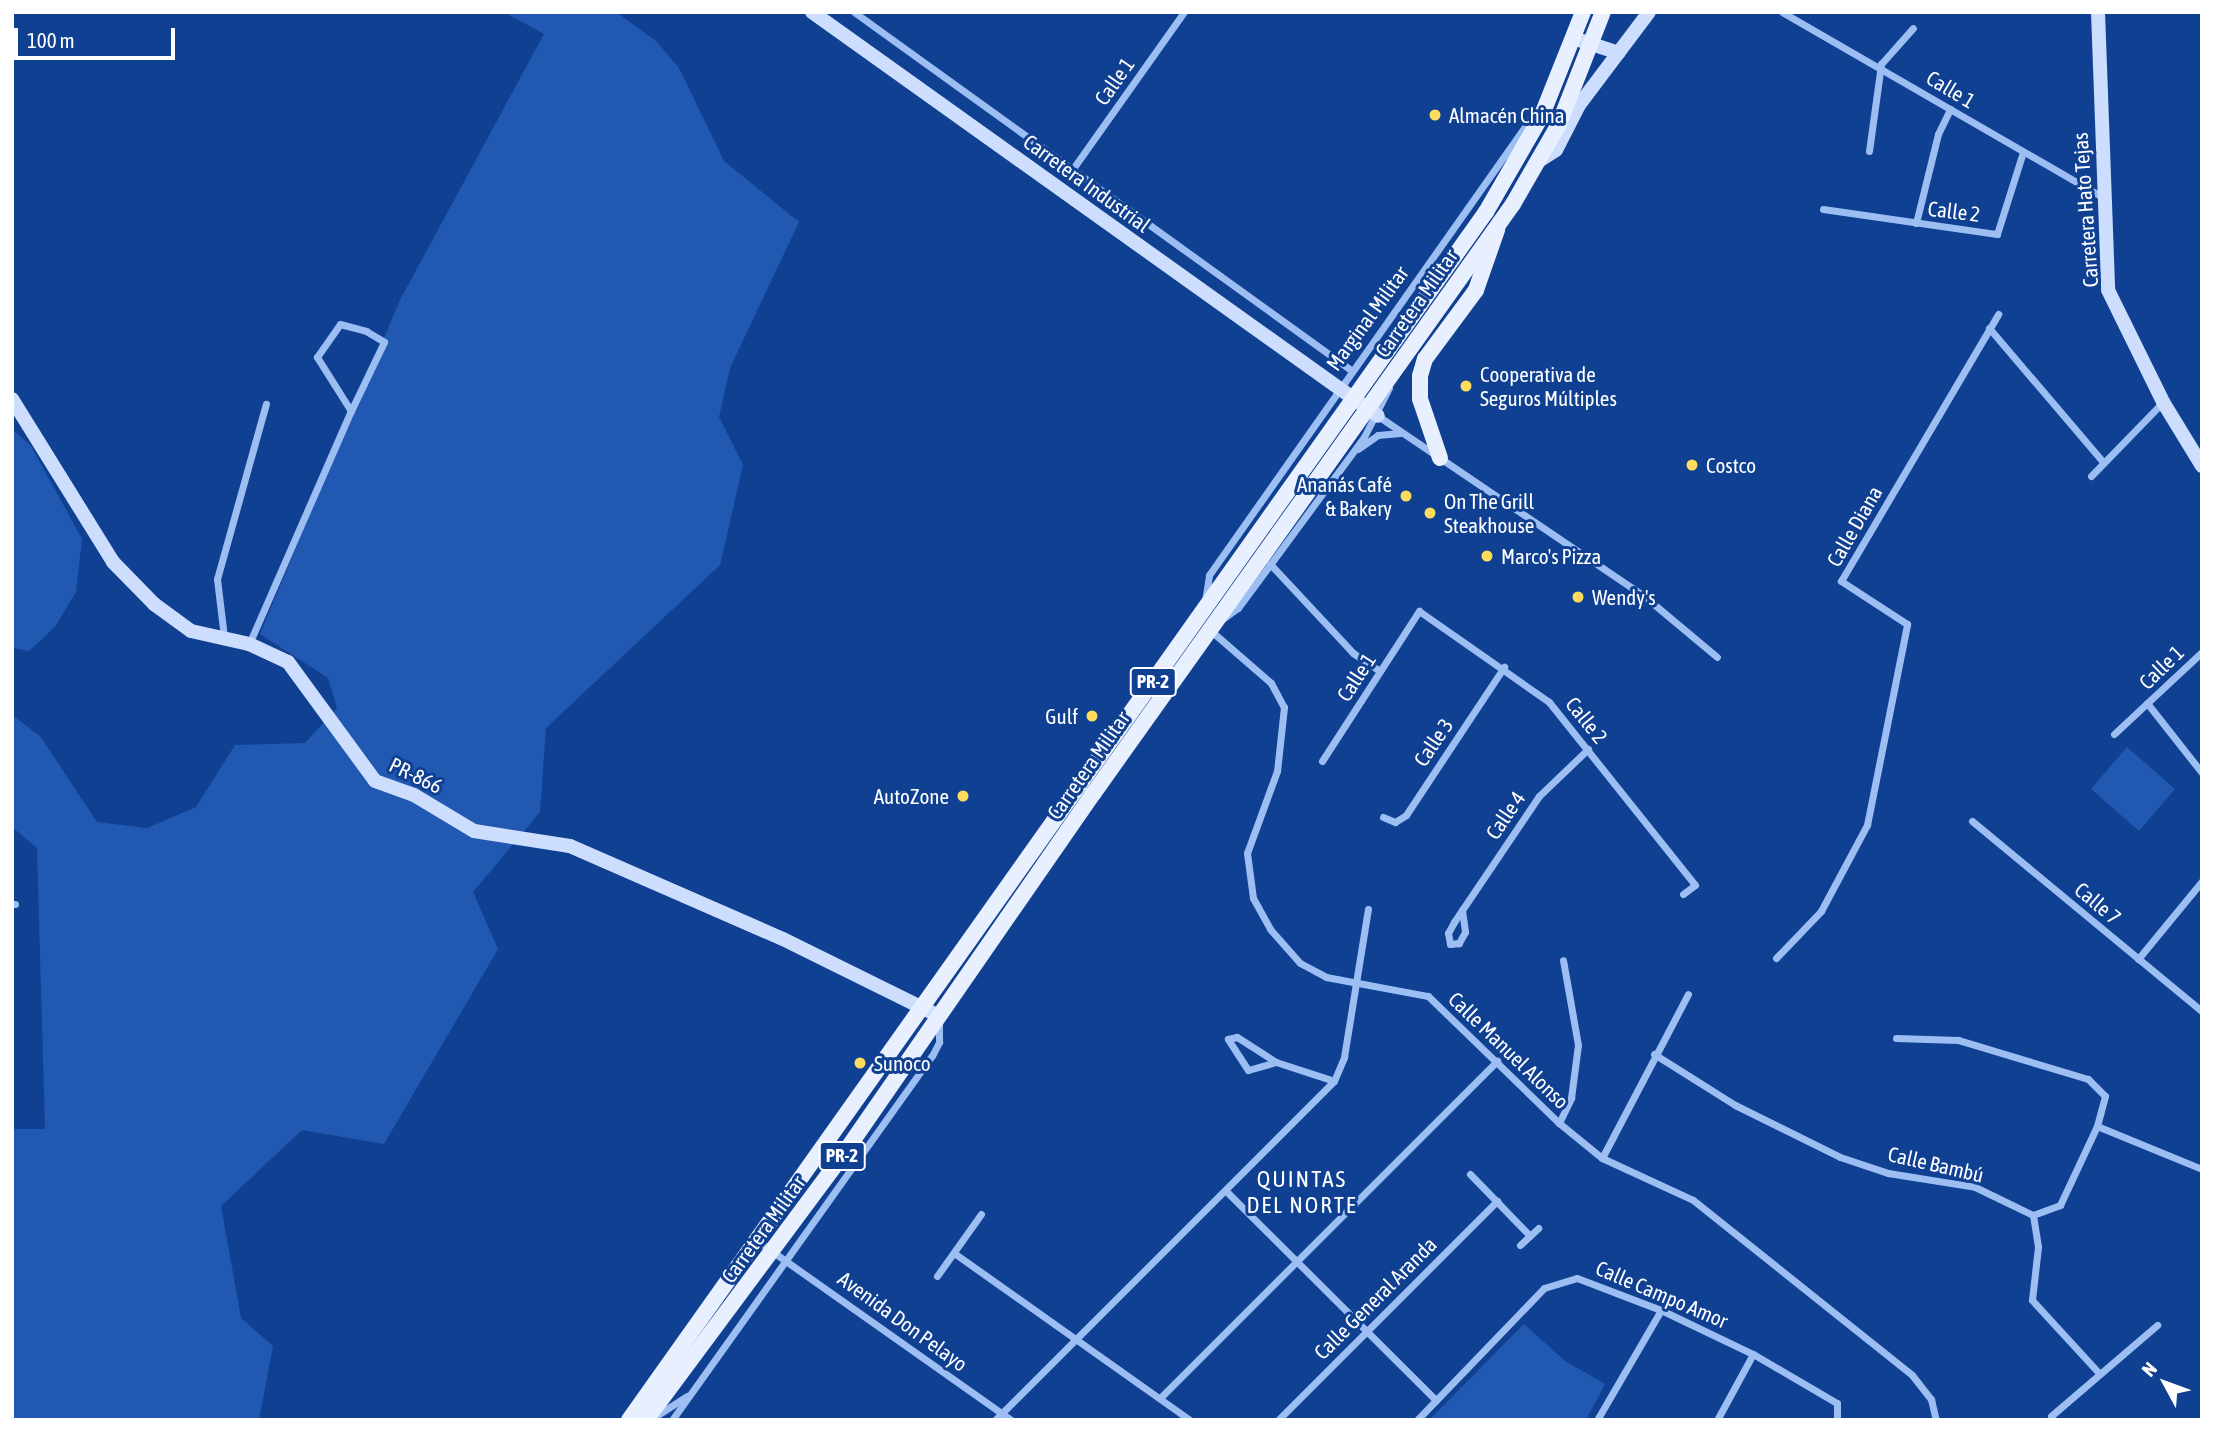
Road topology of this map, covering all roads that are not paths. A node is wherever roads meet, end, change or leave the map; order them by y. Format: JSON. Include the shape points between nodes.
{"nodes":[{"id":1,"x":812,"y":12,"type":"edge"},
{"id":2,"x":854,"y":12,"type":"edge"},
{"id":3,"x":1184,"y":12,"type":"edge"},
{"id":4,"x":1583,"y":12,"type":"edge"},
{"id":5,"x":1602,"y":12,"type":"edge"},
{"id":6,"x":1649,"y":12,"type":"edge"},
{"id":7,"x":1782,"y":12,"type":"edge"},
{"id":8,"x":2098,"y":12,"type":"edge"},
{"id":9,"x":1913,"y":29,"type":"dead end"},
{"id":10,"x":1573,"y":38,"type":"junction"},
{"id":11,"x":1593,"y":44,"type":"junction"},
{"id":12,"x":1619,"y":53,"type":"junction"},
{"id":13,"x":1881,"y":67,"type":"junction"},
{"id":14,"x":1556,"y":82,"type":"junction"},
{"id":15,"x":1950,"y":109,"type":"junction"},
{"id":16,"x":1869,"y":151,"type":"dead end"},
{"id":17,"x":2023,"y":152,"type":"junction"},
{"id":18,"x":1539,"y":161,"type":"junction"},
{"id":19,"x":1072,"y":170,"type":"junction"},
{"id":20,"x":2102,"y":197,"type":"junction"},
{"id":21,"x":1823,"y":209,"type":"dead end"},
{"id":22,"x":1499,"y":223,"type":"junction"},
{"id":23,"x":1916,"y":223,"type":"junction"},
{"id":24,"x":1998,"y":314,"type":"dead end"},
{"id":25,"x":1989,"y":328,"type":"junction"},
{"id":26,"x":1351,"y":370,"type":"junction"},
{"id":27,"x":1338,"y":388,"type":"junction"},
{"id":28,"x":12,"y":399,"type":"edge"},
{"id":29,"x":2164,"y":402,"type":"junction"},
{"id":30,"x":266,"y":404,"type":"dead end"},
{"id":31,"x":1366,"y":408,"type":"junction"},
{"id":32,"x":351,"y":411,"type":"junction"},
{"id":33,"x":1404,"y":434,"type":"junction"},
{"id":34,"x":1352,"y":454,"type":"junction"},
{"id":35,"x":1440,"y":458,"type":"junction"},
{"id":36,"x":2104,"y":463,"type":"junction"},
{"id":37,"x":2202,"y":466,"type":"edge"},
{"id":38,"x":2091,"y":476,"type":"dead end"},
{"id":39,"x":1270,"y":564,"type":"junction"},
{"id":40,"x":1419,"y":611,"type":"joint"},
{"id":41,"x":1203,"y":612,"type":"junction"},
{"id":42,"x":1210,"y":629,"type":"junction"},
{"id":43,"x":224,"y":637,"type":"junction"},
{"id":44,"x":249,"y":644,"type":"junction"},
{"id":45,"x":2202,"y":652,"type":"edge"},
{"id":46,"x":1717,"y":657,"type":"dead end"},
{"id":47,"x":1504,"y":667,"type":"junction"},
{"id":48,"x":1380,"y":671,"type":"junction"},
{"id":49,"x":2147,"y":703,"type":"junction"},
{"id":50,"x":2114,"y":734,"type":"dead end"},
{"id":51,"x":1588,"y":749,"type":"junction"},
{"id":52,"x":1322,"y":761,"type":"dead end"},
{"id":53,"x":2202,"y":773,"type":"edge"},
{"id":54,"x":1383,"y":817,"type":"dead end"},
{"id":55,"x":1972,"y":821,"type":"dead end"},
{"id":56,"x":2202,"y":881,"type":"edge"},
{"id":57,"x":1683,"y":894,"type":"dead end"},
{"id":58,"x":1368,"y":909,"type":"dead end"},
{"id":59,"x":1462,"y":910,"type":"dead end"},
{"id":60,"x":1776,"y":958,"type":"dead end"},
{"id":61,"x":2138,"y":959,"type":"junction"},
{"id":62,"x":1563,"y":960,"type":"dead end"},
{"id":63,"x":1356,"y":983,"type":"junction"},
{"id":64,"x":1688,"y":994,"type":"dead end"},
{"id":65,"x":921,"y":1007,"type":"junction"},
{"id":66,"x":2202,"y":1011,"type":"edge"},
{"id":67,"x":939,"y":1016,"type":"junction"},
{"id":68,"x":1896,"y":1038,"type":"dead end"},
{"id":69,"x":1654,"y":1054,"type":"junction"},
{"id":70,"x":1497,"y":1061,"type":"junction"},
{"id":71,"x":1276,"y":1062,"type":"junction"},
{"id":72,"x":1334,"y":1081,"type":"junction"},
{"id":73,"x":1559,"y":1123,"type":"junction"},
{"id":74,"x":2097,"y":1126,"type":"junction"},
{"id":75,"x":1602,"y":1158,"type":"junction"},
{"id":76,"x":2202,"y":1169,"type":"edge"},
{"id":77,"x":1470,"y":1174,"type":"dead end"},
{"id":78,"x":1227,"y":1192,"type":"junction"},
{"id":79,"x":1497,"y":1201,"type":"junction"},
{"id":80,"x":981,"y":1214,"type":"dead end"},
{"id":81,"x":2033,"y":1215,"type":"junction"},
{"id":82,"x":1538,"y":1228,"type":"dead end"},
{"id":83,"x":1530,"y":1236,"type":"junction"},
{"id":84,"x":755,"y":1240,"type":"junction"},
{"id":85,"x":1520,"y":1245,"type":"dead end"},
{"id":86,"x":773,"y":1251,"type":"junction"},
{"id":87,"x":954,"y":1253,"type":"junction"},
{"id":88,"x":789,"y":1261,"type":"junction"},
{"id":89,"x":1297,"y":1261,"type":"junction"},
{"id":90,"x":937,"y":1276,"type":"dead end"},
{"id":91,"x":1661,"y":1310,"type":"junction"},
{"id":92,"x":2157,"y":1325,"type":"dead end"},
{"id":93,"x":1367,"y":1331,"type":"junction"},
{"id":94,"x":1077,"y":1340,"type":"junction"},
{"id":95,"x":1753,"y":1354,"type":"junction"},
{"id":96,"x":2099,"y":1373,"type":"junction"},
{"id":97,"x":692,"y":1393,"type":"junction"},
{"id":98,"x":1160,"y":1398,"type":"junction"},
{"id":99,"x":1436,"y":1400,"type":"junction"},
{"id":100,"x":1000,"y":1412,"type":"junction"},
{"id":101,"x":2051,"y":1416,"type":"dead end"},
{"id":102,"x":1838,"y":1418,"type":"edge"},
{"id":103,"x":629,"y":1420,"type":"edge"},
{"id":104,"x":648,"y":1420,"type":"edge"},
{"id":105,"x":672,"y":1420,"type":"edge"},
{"id":106,"x":995,"y":1420,"type":"edge"},
{"id":107,"x":1011,"y":1420,"type":"edge"},
{"id":108,"x":1190,"y":1420,"type":"edge"},
{"id":109,"x":1278,"y":1420,"type":"edge"},
{"id":110,"x":1417,"y":1420,"type":"edge"},
{"id":111,"x":1597,"y":1420,"type":"edge"},
{"id":112,"x":1717,"y":1420,"type":"edge"},
{"id":113,"x":1936,"y":1420,"type":"edge"}],
"edges":[{"from":1,"to":27,"type":"street","name":"Carretera Industrial"},
{"from":2,"to":19,"type":"street"},
{"from":3,"to":19,"type":"street","name":"Calle 1"},
{"from":4,"to":10,"type":"main road","name":"Carretera Militar","number":"PR-2"},
{"from":5,"to":11,"type":"main road","name":"Carretera Militar","number":"PR-2"},
{"from":6,"to":12,"type":"street"},
{"from":7,"to":13,"type":"street","name":"Calle 1"},
{"from":8,"to":20,"type":"street","name":"Carretera Hato Tejas"},
{"from":9,"to":13,"type":"street"},
{"from":10,"to":11,"type":"street"},
{"from":10,"to":14,"type":"main road","name":"Carretera Militar","number":"PR-2"},
{"from":11,"to":12,"type":"street"},
{"from":11,"to":18,"type":"main road","name":"Carretera Militar","number":"PR-2"},
{"from":12,"to":18,"type":"street","via":[[1579,105],[1556,150]]},
{"from":13,"to":15,"type":"street","name":"Calle 1"},
{"from":13,"to":16,"type":"street"},
{"from":14,"to":26,"type":"street","name":"Marginal Militar"},
{"from":14,"to":31,"type":"main road","name":"Carretera Militar","number":"PR-2","via":[[1486,212]]},
{"from":15,"to":17,"type":"street","name":"Calle 1"},
{"from":15,"to":23,"type":"street","via":[[1938,134]]},
{"from":17,"to":20,"type":"street","name":"Calle 1"},
{"from":17,"to":23,"type":"street","name":"Calle 2","via":[[1997,234]]},
{"from":18,"to":22,"type":"main road","name":"Carretera Militar","number":"PR-2"},
{"from":19,"to":26,"type":"street"},
{"from":20,"to":29,"type":"street","name":"Carretera Hato Tejas","via":[[2108,290]]},
{"from":21,"to":23,"type":"street","name":"Calle 2"},
{"from":22,"to":31,"type":"main road","name":"Carretera Militar","number":"PR-2"},
{"from":22,"to":35,"type":"main road","via":[[1476,290],[1425,359],[1420,376],[1420,399]]},
{"from":24,"to":25,"type":"street"},
{"from":25,"to":36,"type":"street"},
{"from":25,"to":60,"type":"street","name":"Calle Diana","via":[[1841,581],[1896,612],[1906,624],[1867,825],[1821,911]]},
{"from":26,"to":27,"type":"street","name":"Marginal Militar"},
{"from":27,"to":31,"type":"street","name":"Carretera Industrial"},
{"from":27,"to":41,"type":"street","name":"Marginal Militar","via":[[1209,575]]},
{"from":28,"to":43,"type":"street","name":"PR-866","number":"PR-866","via":[[113,562],[154,604],[191,631]]},
{"from":29,"to":36,"type":"street"},
{"from":29,"to":37,"type":"street","name":"Carretera Hato Tejas"},
{"from":30,"to":43,"type":"street","via":[[218,579]]},
{"from":31,"to":33,"type":"street"},
{"from":31,"to":34,"type":"street"},
{"from":31,"to":41,"type":"main road","name":"Carretera Militar","number":"PR-2"},
{"from":31,"to":42,"type":"main road","name":"Carretera Militar","number":"PR-2"},
{"from":32,"to":32,"type":"street","via":[[317,357],[340,324],[384,342]]},
{"from":32,"to":44,"type":"street"},
{"from":33,"to":34,"type":"street","via":[[1378,435]]},
{"from":33,"to":35,"type":"street"},
{"from":34,"to":39,"type":"street"},
{"from":35,"to":46,"type":"street","via":[[1644,596]]},
{"from":36,"to":38,"type":"street"},
{"from":39,"to":42,"type":"street","via":[[1238,608]]},
{"from":39,"to":48,"type":"street","via":[[1353,653]]},
{"from":40,"to":47,"type":"street","name":"Calle 2"},
{"from":40,"to":48,"type":"street","name":"Calle 1"},
{"from":41,"to":65,"type":"main road","name":"Carretera Militar","number":"PR-2"},
{"from":42,"to":63,"type":"street","name":"Calle Manuel Alonso","via":[[1271,683],[1284,707],[1277,771],[1247,853],[1254,898],[1270,929],[1300,963],[1326,977]]},
{"from":42,"to":67,"type":"main road","name":"Carretera Militar","number":"PR-2"},
{"from":43,"to":44,"type":"street","name":"PR-866","number":"PR-866"},
{"from":44,"to":65,"type":"street","name":"PR-866","number":"PR-866","via":[[288,662],[375,780],[414,795],[474,831],[570,846],[783,939]]},
{"from":45,"to":49,"type":"street","name":"Calle 1"},
{"from":47,"to":51,"type":"street","name":"Calle 2","via":[[1549,702]]},
{"from":47,"to":54,"type":"street","name":"Calle 3","via":[[1406,815],[1395,822]]},
{"from":48,"to":52,"type":"street","name":"Calle 1"},
{"from":49,"to":50,"type":"street"},
{"from":49,"to":53,"type":"street","name":"Calle 1"},
{"from":51,"to":57,"type":"street","name":"Calle 2","via":[[1695,885]]},
{"from":51,"to":59,"type":"street","name":"Calle 4","via":[[1539,796]]},
{"from":55,"to":61,"type":"street","name":"Calle 7"},
{"from":56,"to":61,"type":"street"},
{"from":58,"to":63,"type":"street"},
{"from":61,"to":66,"type":"street","name":"Calle 7"},
{"from":62,"to":73,"type":"street","via":[[1578,1045],[1571,1098]]},
{"from":63,"to":70,"type":"street","name":"Calle Manuel Alonso","via":[[1428,996]]},
{"from":63,"to":72,"type":"street","via":[[1344,1057]]},
{"from":64,"to":69,"type":"street"},
{"from":65,"to":67,"type":"street","name":"PR-866","number":"PR-866"},
{"from":65,"to":84,"type":"main road","name":"Carretera Militar","number":"PR-2"},
{"from":67,"to":86,"type":"main road","name":"Carretera Militar","number":"PR-2"},
{"from":67,"to":88,"type":"street","via":[[941,1031],[932,1056]]},
{"from":68,"to":74,"type":"street","via":[[1958,1040],[2088,1079],[2105,1096]]},
{"from":69,"to":75,"type":"street"},
{"from":69,"to":81,"type":"street","name":"Calle Bambú","via":[[1734,1105],[1840,1157],[1888,1173],[1975,1187]]},
{"from":70,"to":73,"type":"street","name":"Calle Manuel Alonso"},
{"from":70,"to":89,"type":"street"},
{"from":71,"to":71,"type":"street","via":[[1237,1037],[1228,1039],[1248,1070]]},
{"from":71,"to":72,"type":"street"},
{"from":72,"to":78,"type":"street"},
{"from":73,"to":75,"type":"street","name":"Calle Manuel Alonso"},
{"from":74,"to":76,"type":"street"},
{"from":74,"to":81,"type":"street","via":[[2060,1205]]},
{"from":75,"to":113,"type":"street","name":"Calle Manuel Alonso","via":[[1693,1200],[1715,1216],[1912,1375],[1931,1399]]},
{"from":77,"to":79,"type":"street"},
{"from":78,"to":89,"type":"street"},
{"from":78,"to":94,"type":"street"},
{"from":79,"to":83,"type":"street"},
{"from":79,"to":93,"type":"street","name":"Calle General Aranda"},
{"from":80,"to":87,"type":"street"},
{"from":81,"to":96,"type":"street","via":[[2038,1247],[2032,1300]]},
{"from":82,"to":83,"type":"street"},
{"from":83,"to":85,"type":"street"},
{"from":84,"to":86,"type":"street","name":"Avenida Don Pelayo"},
{"from":84,"to":103,"type":"main road","name":"Carretera Militar","number":"PR-2"},
{"from":86,"to":88,"type":"street","name":"Avenida Don Pelayo"},
{"from":86,"to":104,"type":"main road","name":"Carretera Militar","number":"PR-2"},
{"from":87,"to":90,"type":"street"},
{"from":87,"to":94,"type":"street"},
{"from":88,"to":97,"type":"street"},
{"from":88,"to":100,"type":"street","name":"Avenida Don Pelayo"},
{"from":89,"to":93,"type":"street"},
{"from":89,"to":98,"type":"street"},
{"from":91,"to":95,"type":"street","name":"Calle Campo Amor"},
{"from":91,"to":99,"type":"street","name":"Calle Campo Amor","via":[[1594,1281],[1559,1280],[1544,1288]]},
{"from":91,"to":111,"type":"street"},
{"from":92,"to":96,"type":"street"},
{"from":93,"to":99,"type":"street"},
{"from":93,"to":109,"type":"street","name":"Calle General Aranda"},
{"from":94,"to":98,"type":"street"},
{"from":94,"to":100,"type":"street"},
{"from":95,"to":102,"type":"street","name":"Calle Campo Amor","via":[[1837,1403]]},
{"from":95,"to":112,"type":"street"},
{"from":96,"to":101,"type":"street"},
{"from":97,"to":104,"type":"street"},
{"from":97,"to":105,"type":"street"},
{"from":98,"to":108,"type":"street"},
{"from":99,"to":110,"type":"street","name":"Calle Campo Amor"},
{"from":100,"to":106,"type":"street"},
{"from":100,"to":107,"type":"street","name":"Avenida Don Pelayo"}]}
